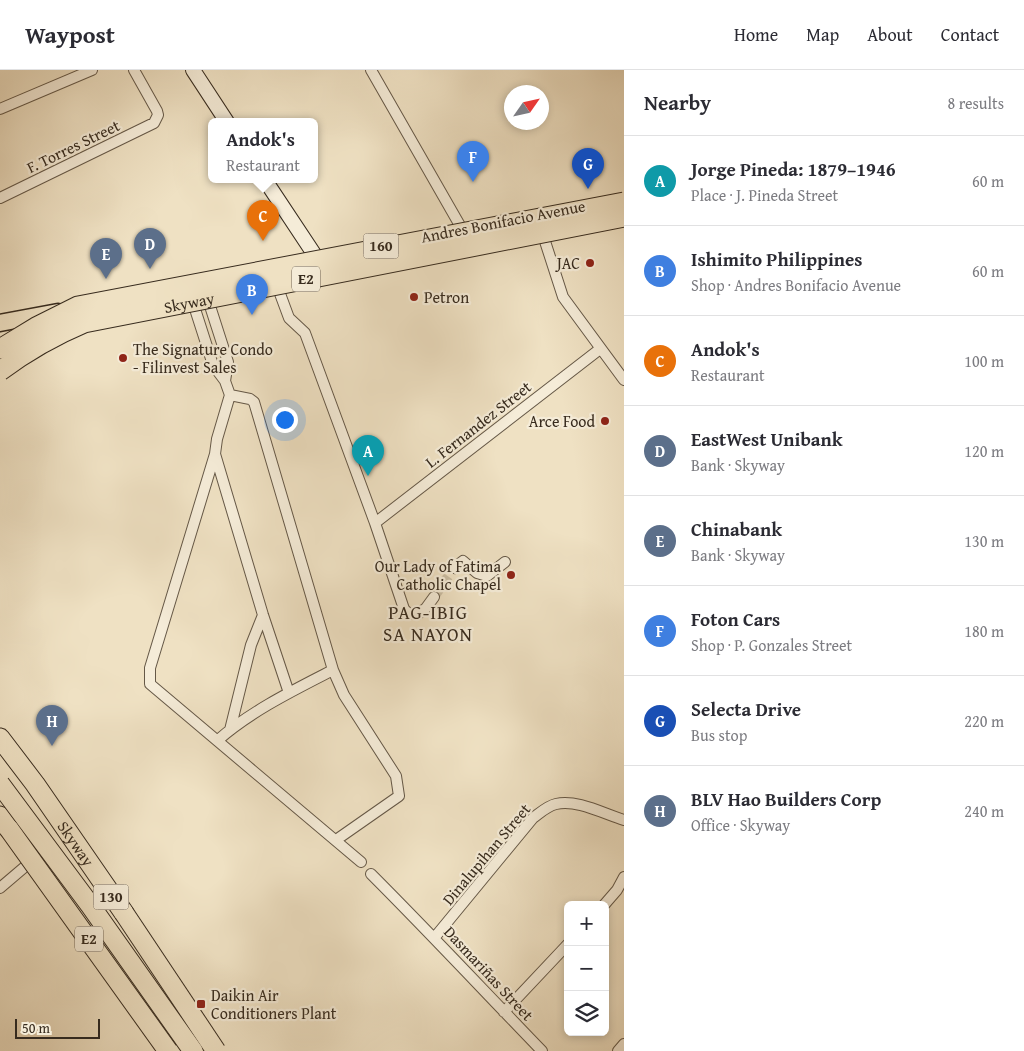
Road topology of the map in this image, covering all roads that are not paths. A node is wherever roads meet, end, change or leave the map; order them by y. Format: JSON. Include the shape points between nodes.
{"nodes":[{"id":1,"x":92,"y":70,"type":"edge"},
{"id":2,"x":134,"y":70,"type":"edge"},
{"id":3,"x":194,"y":70,"type":"edge"},
{"id":4,"x":371,"y":70,"type":"edge"},
{"id":5,"x":0,"y":109,"type":"edge"},
{"id":6,"x":224,"y":118,"type":"edge"},
{"id":7,"x":267,"y":183,"type":"edge"},
{"id":8,"x":624,"y":197,"type":"edge"},
{"id":9,"x":0,"y":198,"type":"edge"},
{"id":10,"x":624,"y":202,"type":"edge"},
{"id":11,"x":537,"y":213,"type":"junction"},
{"id":12,"x":624,"y":217,"type":"edge"},
{"id":13,"x":624,"y":222,"type":"edge"},
{"id":14,"x":462,"y":229,"type":"junction"},
{"id":15,"x":544,"y":239,"type":"junction"},
{"id":16,"x":318,"y":259,"type":"junction"},
{"id":17,"x":332,"y":281,"type":"junction"},
{"id":18,"x":279,"y":292,"type":"junction"},
{"id":19,"x":78,"y":306,"type":"junction"},
{"id":20,"x":203,"y":307,"type":"junction"},
{"id":21,"x":0,"y":323,"type":"edge"},
{"id":22,"x":0,"y":336,"type":"edge"},
{"id":23,"x":0,"y":346,"type":"edge"},
{"id":24,"x":600,"y":349,"type":"junction"},
{"id":25,"x":0,"y":371,"type":"edge"},
{"id":26,"x":624,"y":380,"type":"edge"},
{"id":27,"x":225,"y":381,"type":"junction"},
{"id":28,"x":230,"y":395,"type":"junction"},
{"id":29,"x":215,"y":454,"type":"junction"},
{"id":30,"x":375,"y":523,"type":"junction"},
{"id":31,"x":505,"y":562,"type":"dead end"},
{"id":32,"x":454,"y":568,"type":"dead end"},
{"id":33,"x":434,"y":597,"type":"tunnel mouth"},
{"id":34,"x":263,"y":615,"type":"junction"},
{"id":35,"x":333,"y":670,"type":"junction"},
{"id":36,"x":289,"y":692,"type":"junction"},
{"id":37,"x":230,"y":730,"type":"junction"},
{"id":38,"x":0,"y":738,"type":"edge"},
{"id":39,"x":218,"y":740,"type":"junction"},
{"id":40,"x":0,"y":744,"type":"edge"},
{"id":41,"x":0,"y":776,"type":"edge"},
{"id":42,"x":0,"y":784,"type":"edge"},
{"id":43,"x":2,"y":819,"type":"edge"},
{"id":44,"x":624,"y":820,"type":"edge"},
{"id":45,"x":45,"y":836,"type":"junction"},
{"id":46,"x":336,"y":840,"type":"junction"},
{"id":47,"x":30,"y":855,"type":"junction"},
{"id":48,"x":361,"y":862,"type":"dead end"},
{"id":49,"x":104,"y":864,"type":"dead end"},
{"id":50,"x":371,"y":874,"type":"dead end"},
{"id":51,"x":624,"y":877,"type":"edge"},
{"id":52,"x":0,"y":888,"type":"edge"},
{"id":53,"x":607,"y":901,"type":"edge"},
{"id":54,"x":435,"y":937,"type":"junction"},
{"id":55,"x":566,"y":946,"type":"edge"},
{"id":56,"x":164,"y":972,"type":"junction"},
{"id":57,"x":504,"y":1012,"type":"junction"},
{"id":58,"x":624,"y":1044,"type":"edge"},
{"id":59,"x":168,"y":1051,"type":"edge"},
{"id":60,"x":172,"y":1051,"type":"edge"},
{"id":61,"x":192,"y":1051,"type":"edge"},
{"id":62,"x":198,"y":1051,"type":"edge"},
{"id":63,"x":216,"y":1051,"type":"edge"},
{"id":64,"x":221,"y":1051,"type":"edge"},
{"id":65,"x":542,"y":1051,"type":"edge"},
{"id":66,"x":618,"y":1051,"type":"edge"}],
"edges":[{"from":1,"to":5,"type":"street"},
{"from":2,"to":9,"type":"street","name":"F. Torres Street","via":[[157,111],[157,120]]},
{"from":3,"to":6,"type":"main road"},
{"from":4,"to":14,"type":"street"},
{"from":7,"to":16,"type":"main road"},
{"from":8,"to":11,"type":"main road","name":"Andres Bonifacio Avenue","number":"160"},
{"from":10,"to":19,"type":"highway","name":"Skyway","number":"E2","bridge":true},
{"from":11,"to":14,"type":"main road","name":"Andres Bonifacio Avenue","number":"160"},
{"from":11,"to":15,"type":"street"},
{"from":12,"to":25,"type":"highway","name":"Skyway","number":"E2","bridge":true,"via":[[84,324],[54,335]]},
{"from":13,"to":15,"type":"main road","name":"Andres Bonifacio Avenue","number":"160"},
{"from":14,"to":16,"type":"main road","name":"Andres Bonifacio Avenue","number":"160"},
{"from":15,"to":17,"type":"main road","name":"Andres Bonifacio Avenue","number":"160"},
{"from":15,"to":24,"type":"street","via":[[563,297]]},
{"from":16,"to":17,"type":"main road"},
{"from":16,"to":21,"type":"main road","name":"Andres Bonifacio Avenue","number":"160"},
{"from":17,"to":18,"type":"main road","name":"Andres Bonifacio Avenue","number":"160"},
{"from":18,"to":20,"type":"main road","name":"Andres Bonifacio Avenue","number":"160"},
{"from":18,"to":30,"type":"street","via":[[289,318],[305,333]]},
{"from":19,"to":22,"type":"highway","bridge":true,"via":[[40,317]]},
{"from":19,"to":23,"type":"highway","name":"Skyway","number":"E2","bridge":true},
{"from":20,"to":23,"type":"main road","name":"Andres Bonifacio Avenue","number":"160"},
{"from":20,"to":27,"type":"street","via":[[214,365]]},
{"from":20,"to":27,"type":"street","via":[[228,362]]},
{"from":24,"to":26,"type":"street"},
{"from":24,"to":30,"type":"street","name":"L. Fernandez Street"},
{"from":27,"to":28,"type":"street"},
{"from":28,"to":29,"type":"street"},
{"from":28,"to":35,"type":"street","via":[[254,402]]},
{"from":29,"to":34,"type":"street"},
{"from":29,"to":39,"type":"street","via":[[150,668],[150,684]]},
{"from":30,"to":33,"type":"street","via":[[406,612],[421,613]]},
{"from":31,"to":32,"type":"street","via":[[487,576],[463,562]]},
{"from":34,"to":36,"type":"street"},
{"from":34,"to":37,"type":"street","via":[[251,645]]},
{"from":35,"to":36,"type":"street"},
{"from":35,"to":46,"type":"street","via":[[399,785],[399,796]]},
{"from":36,"to":37,"type":"street"},
{"from":37,"to":39,"type":"street"},
{"from":38,"to":56,"type":"highway","name":"Skyway","bridge":true},
{"from":39,"to":46,"type":"street"},
{"from":40,"to":64,"type":"main road","number":"130"},
{"from":41,"to":45,"type":"main road","number":"130"},
{"from":42,"to":61,"type":"highway","name":"Skyway","number":"E2","bridge":true},
{"from":43,"to":47,"type":"main road","number":"130"},
{"from":43,"to":59,"type":"highway","number":"E2","bridge":true},
{"from":44,"to":54,"type":"street","name":"Dinalupihan Street","via":[[573,804],[545,808],[533,818]]},
{"from":45,"to":47,"type":"main road"},
{"from":45,"to":62,"type":"main road","number":"130"},
{"from":46,"to":48,"type":"street"},
{"from":47,"to":52,"type":"street"},
{"from":47,"to":60,"type":"main road","number":"130"},
{"from":49,"to":56,"type":"highway","bridge":true,"via":[[133,906]]},
{"from":50,"to":54,"type":"street","name":"Dasmariñas Street"},
{"from":51,"to":53,"type":"street"},
{"from":54,"to":57,"type":"street","name":"Dasmariñas Street"},
{"from":55,"to":57,"type":"street"},
{"from":56,"to":63,"type":"highway","name":"Skyway","bridge":true},
{"from":57,"to":65,"type":"street","name":"Dasmariñas Street"},
{"from":58,"to":66,"type":"street"}]}
